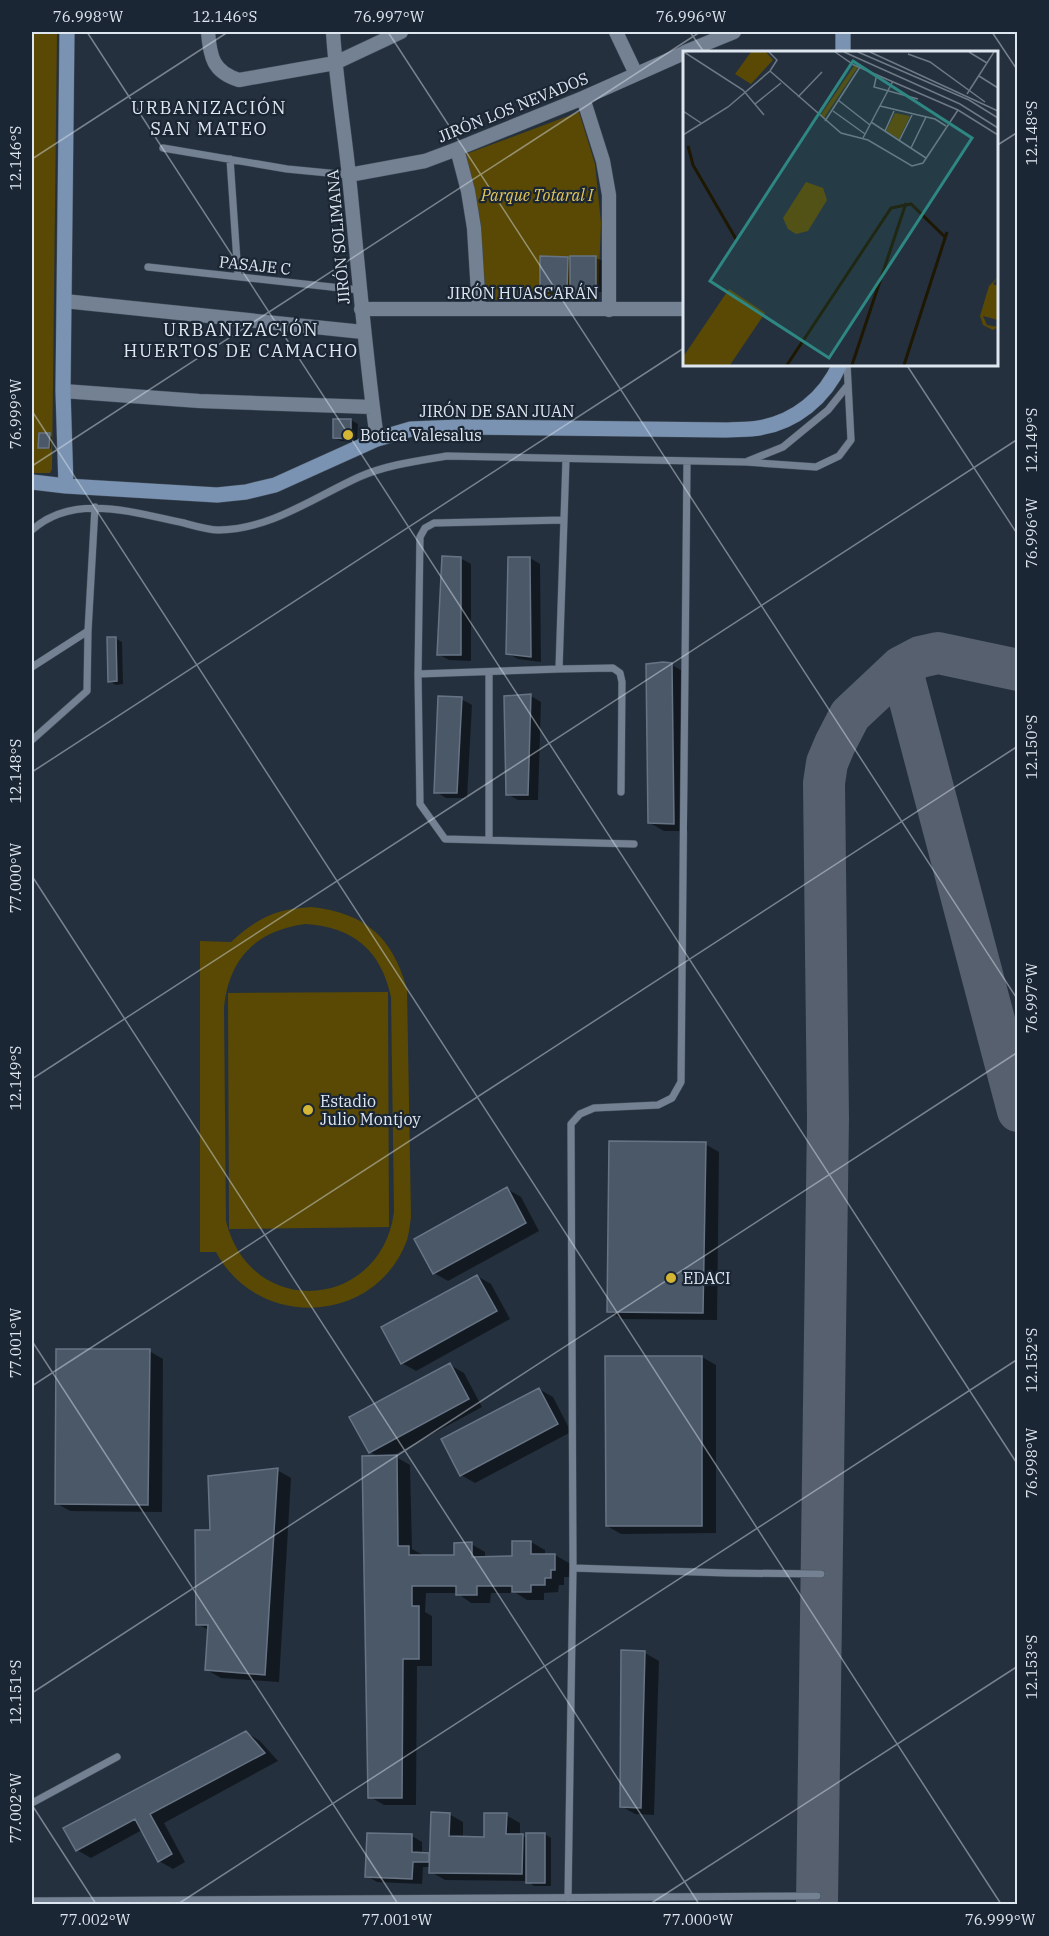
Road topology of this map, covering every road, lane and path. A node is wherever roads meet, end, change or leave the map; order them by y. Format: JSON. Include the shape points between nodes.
{"nodes":[{"id":1,"x":67,"y":32,"type":"edge"},
{"id":2,"x":208,"y":32,"type":"edge"},
{"id":3,"x":333,"y":32,"type":"edge"},
{"id":4,"x":401,"y":32,"type":"edge"},
{"id":5,"x":616,"y":32,"type":"edge"},
{"id":6,"x":734,"y":32,"type":"edge"},
{"id":7,"x":843,"y":32,"type":"edge"},
{"id":8,"x":694,"y":51,"type":"edge"},
{"id":9,"x":843,"y":51,"type":"edge"},
{"id":10,"x":683,"y":56,"type":"edge"},
{"id":11,"x":335,"y":63,"type":"junction"},
{"id":12,"x":636,"y":74,"type":"junction"},
{"id":13,"x":583,"y":98,"type":"junction"},
{"id":14,"x":163,"y":148,"type":"dead end"},
{"id":15,"x":457,"y":149,"type":"junction"},
{"id":16,"x":230,"y":159,"type":"junction"},
{"id":17,"x":349,"y":175,"type":"junction"},
{"id":18,"x":148,"y":267,"type":"dead end"},
{"id":19,"x":238,"y":276,"type":"junction"},
{"id":20,"x":359,"y":290,"type":"junction"},
{"id":21,"x":64,"y":301,"type":"junction"},
{"id":22,"x":361,"y":309,"type":"junction"},
{"id":23,"x":479,"y":309,"type":"junction"},
{"id":24,"x":683,"y":309,"type":"edge"},
{"id":25,"x":609,"y":310,"type":"junction"},
{"id":26,"x":363,"y":332,"type":"junction"},
{"id":27,"x":839,"y":366,"type":"edge"},
{"id":28,"x":847,"y":366,"type":"edge"},
{"id":29,"x":848,"y":385,"type":"junction"},
{"id":30,"x":63,"y":391,"type":"junction"},
{"id":31,"x":372,"y":406,"type":"junction"},
{"id":32,"x":377,"y":439,"type":"junction"},
{"id":33,"x":566,"y":459,"type":"junction"},
{"id":34,"x":687,"y":462,"type":"junction"},
{"id":35,"x":746,"y":462,"type":"junction"},
{"id":36,"x":32,"y":482,"type":"edge"},
{"id":37,"x":66,"y":486,"type":"junction"},
{"id":38,"x":95,"y":507,"type":"junction"},
{"id":39,"x":563,"y":520,"type":"junction"},
{"id":40,"x":32,"y":530,"type":"edge"},
{"id":41,"x":88,"y":631,"type":"junction"},
{"id":42,"x":32,"y":667,"type":"edge"},
{"id":43,"x":559,"y":669,"type":"junction"},
{"id":44,"x":489,"y":672,"type":"junction"},
{"id":45,"x":418,"y":674,"type":"junction"},
{"id":46,"x":32,"y":740,"type":"edge"},
{"id":47,"x":621,"y":792,"type":"dead end"},
{"id":48,"x":489,"y":840,"type":"junction"},
{"id":49,"x":634,"y":844,"type":"dead end"},
{"id":50,"x":573,"y":1568,"type":"junction"},
{"id":51,"x":821,"y":1574,"type":"dead end"},
{"id":52,"x":117,"y":1757,"type":"dead end"},
{"id":53,"x":32,"y":1803,"type":"edge"},
{"id":54,"x":817,"y":1896,"type":"dead end"},
{"id":55,"x":568,"y":1898,"type":"junction"},
{"id":56,"x":32,"y":1901,"type":"edge"},
{"id":57,"x":489,"y":1902,"type":"edge"}],
"edges":[{"from":1,"to":21,"type":"street"},
{"from":2,"to":11,"type":"street","via":[[210,53],[218,68],[239,80]]},
{"from":3,"to":11,"type":"street","name":"JIRÓN SOLIMANA"},
{"from":4,"to":11,"type":"street"},
{"from":5,"to":12,"type":"street"},
{"from":6,"to":8,"type":"street","name":"JIRÓN LOS NEVADOS"},
{"from":7,"to":9,"type":"street"},
{"from":10,"to":12,"type":"street","name":"JIRÓN LOS NEVADOS"},
{"from":11,"to":17,"type":"street","name":"JIRÓN SOLIMANA"},
{"from":12,"to":13,"type":"street","name":"JIRÓN LOS NEVADOS"},
{"from":13,"to":15,"type":"street","name":"JIRÓN LOS NEVADOS"},
{"from":13,"to":25,"type":"street","via":[[603,160],[609,195]]},
{"from":14,"to":16,"type":"lane"},
{"from":15,"to":17,"type":"street","name":"JIRÓN LOS NEVADOS","via":[[425,161]]},
{"from":15,"to":23,"type":"street","via":[[474,228]]},
{"from":16,"to":17,"type":"lane"},
{"from":16,"to":19,"type":"lane"},
{"from":17,"to":20,"type":"street","name":"JIRÓN SOLIMANA"},
{"from":18,"to":19,"type":"lane","name":"PASAJE C"},
{"from":19,"to":20,"type":"lane","name":"PASAJE C"},
{"from":20,"to":22,"type":"street","name":"JIRÓN SOLIMANA"},
{"from":21,"to":26,"type":"street"},
{"from":21,"to":30,"type":"street"},
{"from":22,"to":23,"type":"street","name":"JIRÓN HUASCARÁN"},
{"from":22,"to":26,"type":"street","name":"JIRÓN SOLIMANA"},
{"from":23,"to":25,"type":"street","name":"JIRÓN HUASCARÁN"},
{"from":24,"to":25,"type":"street","name":"JIRÓN HUASCARÁN"},
{"from":26,"to":31,"type":"street","name":"JIRÓN SOLIMANA"},
{"from":27,"to":32,"type":"street","name":"JIRÓN DE SAN JUAN","via":[[817,400],[790,419],[759,428],[460,427],[411,429]]},
{"from":28,"to":29,"type":"lane"},
{"from":29,"to":35,"type":"lane","via":[[828,410],[783,447]]},
{"from":29,"to":35,"type":"lane","via":[[850,440],[839,456],[816,467]]},
{"from":30,"to":31,"type":"street","via":[[200,401]]},
{"from":30,"to":37,"type":"street"},
{"from":31,"to":32,"type":"street","name":"JIRÓN SOLIMANA"},
{"from":32,"to":37,"type":"street","name":"JIRÓN DE SAN JUAN","via":[[275,485],[246,492],[217,495]]},
{"from":33,"to":34,"type":"lane"},
{"from":33,"to":38,"type":"lane","via":[[447,456],[398,464],[361,476],[271,520],[240,529],[215,530]]},
{"from":33,"to":39,"type":"lane"},
{"from":34,"to":35,"type":"lane"},
{"from":34,"to":50,"type":"lane","via":[[681,1082],[672,1098],[658,1105],[594,1108],[570,1124]]},
{"from":36,"to":37,"type":"street","name":"JIRÓN DE SAN JUAN"},
{"from":38,"to":40,"type":"lane","via":[[60,513],[41,521]]},
{"from":38,"to":41,"type":"lane"},
{"from":39,"to":43,"type":"lane"},
{"from":39,"to":45,"type":"lane","via":[[434,523],[425,528],[420,537]]},
{"from":41,"to":42,"type":"lane"},
{"from":41,"to":46,"type":"lane","via":[[87,691]]},
{"from":43,"to":44,"type":"lane"},
{"from":43,"to":47,"type":"lane","via":[[613,668],[620,673]]},
{"from":44,"to":45,"type":"lane"},
{"from":44,"to":48,"type":"lane"},
{"from":45,"to":48,"type":"lane","via":[[420,804],[445,839]]},
{"from":48,"to":49,"type":"lane"},
{"from":50,"to":51,"type":"lane"},
{"from":50,"to":55,"type":"lane"},
{"from":52,"to":53,"type":"lane"},
{"from":54,"to":55,"type":"lane"},
{"from":55,"to":57,"type":"lane"},
{"from":56,"to":57,"type":"lane"}]}
